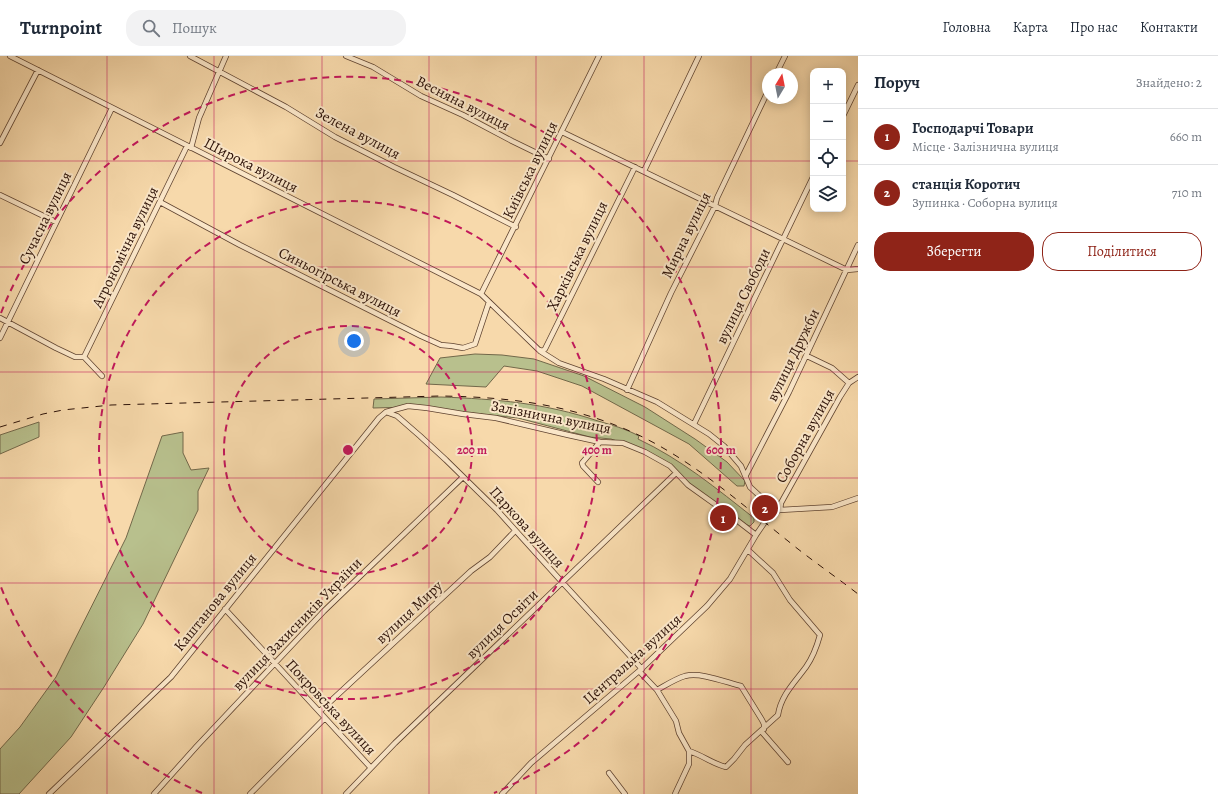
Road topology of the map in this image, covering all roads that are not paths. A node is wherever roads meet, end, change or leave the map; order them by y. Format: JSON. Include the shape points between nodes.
{"nodes":[{"id":1,"x":10,"y":56,"type":"edge"},
{"id":2,"x":190,"y":56,"type":"edge"},
{"id":3,"x":226,"y":56,"type":"edge"},
{"id":4,"x":346,"y":56,"type":"edge"},
{"id":5,"x":599,"y":56,"type":"edge"},
{"id":6,"x":699,"y":56,"type":"edge"},
{"id":7,"x":785,"y":56,"type":"edge"},
{"id":8,"x":779,"y":68,"type":"edge"},
{"id":9,"x":38,"y":70,"type":"junction"},
{"id":10,"x":219,"y":71,"type":"junction"},
{"id":11,"x":858,"y":85,"type":"edge"},
{"id":12,"x":762,"y":104,"type":"edge"},
{"id":13,"x":112,"y":108,"type":"junction"},
{"id":14,"x":846,"y":110,"type":"edge"},
{"id":15,"x":562,"y":132,"type":"junction"},
{"id":16,"x":0,"y":143,"type":"edge"},
{"id":17,"x":189,"y":147,"type":"junction"},
{"id":18,"x":549,"y":159,"type":"junction"},
{"id":19,"x":635,"y":167,"type":"junction"},
{"id":20,"x":644,"y":171,"type":"junction"},
{"id":21,"x":810,"y":184,"type":"edge"},
{"id":22,"x":0,"y":194,"type":"edge"},
{"id":23,"x":160,"y":202,"type":"junction"},
{"id":24,"x":715,"y":206,"type":"junction"},
{"id":25,"x":56,"y":222,"type":"junction"},
{"id":26,"x":516,"y":227,"type":"junction"},
{"id":27,"x":783,"y":239,"type":"junction"},
{"id":28,"x":858,"y":244,"type":"edge"},
{"id":29,"x":858,"y":269,"type":"edge"},
{"id":30,"x":847,"y":270,"type":"junction"},
{"id":31,"x":481,"y":294,"type":"junction"},
{"id":32,"x":489,"y":302,"type":"junction"},
{"id":33,"x":0,"y":318,"type":"edge"},
{"id":34,"x":8,"y":322,"type":"junction"},
{"id":35,"x":0,"y":338,"type":"edge"},
{"id":36,"x":538,"y":349,"type":"junction"},
{"id":37,"x":806,"y":356,"type":"junction"},
{"id":38,"x":84,"y":357,"type":"junction"},
{"id":39,"x":102,"y":376,"type":"dead end"},
{"id":40,"x":858,"y":377,"type":"edge"},
{"id":41,"x":849,"y":383,"type":"junction"},
{"id":42,"x":627,"y":390,"type":"junction"},
{"id":43,"x":386,"y":412,"type":"junction"},
{"id":44,"x":694,"y":424,"type":"junction"},
{"id":45,"x":600,"y":442,"type":"junction"},
{"id":46,"x":676,"y":473,"type":"junction"},
{"id":47,"x":746,"y":475,"type":"junction"},
{"id":48,"x":463,"y":477,"type":"junction"},
{"id":49,"x":598,"y":482,"type":"dead end"},
{"id":50,"x":858,"y":498,"type":"edge"},
{"id":51,"x":778,"y":511,"type":"junction"},
{"id":52,"x":516,"y":531,"type":"junction"},
{"id":53,"x":756,"y":535,"type":"junction"},
{"id":54,"x":748,"y":550,"type":"junction"},
{"id":55,"x":562,"y":582,"type":"junction"},
{"id":56,"x":225,"y":609,"type":"junction"},
{"id":57,"x":275,"y":663,"type":"junction"},
{"id":58,"x":640,"y":670,"type":"junction"},
{"id":59,"x":657,"y":690,"type":"junction"},
{"id":60,"x":320,"y":711,"type":"junction"},
{"id":61,"x":326,"y":718,"type":"junction"},
{"id":62,"x":762,"y":730,"type":"junction"},
{"id":63,"x":689,"y":752,"type":"junction"},
{"id":64,"x":788,"y":762,"type":"dead end"},
{"id":65,"x":371,"y":768,"type":"junction"},
{"id":66,"x":609,"y":773,"type":"dead end"},
{"id":67,"x":49,"y":794,"type":"edge"},
{"id":68,"x":154,"y":794,"type":"edge"},
{"id":69,"x":250,"y":794,"type":"edge"},
{"id":70,"x":346,"y":794,"type":"edge"},
{"id":71,"x":502,"y":794,"type":"edge"},
{"id":72,"x":625,"y":794,"type":"edge"},
{"id":73,"x":674,"y":794,"type":"edge"}],
"edges":[{"from":1,"to":9,"type":"street","name":"Широка вулиця"},
{"from":2,"to":10,"type":"street","name":"Зелена вулиця"},
{"from":3,"to":10,"type":"street","name":"Агрономічна вулиця"},
{"from":4,"to":18,"type":"street","name":"Весняна вулиця","via":[[373,67],[421,96],[463,114]]},
{"from":5,"to":15,"type":"street","name":"Київська вулиця"},
{"from":6,"to":20,"type":"street"},
{"from":7,"to":8,"type":"street"},
{"from":9,"to":13,"type":"street","name":"Широка вулиця"},
{"from":9,"to":16,"type":"street"},
{"from":10,"to":17,"type":"street","name":"Агрономічна вулиця"},
{"from":10,"to":26,"type":"street","name":"Зелена вулиця","via":[[335,137]]},
{"from":11,"to":14,"type":"street"},
{"from":12,"to":24,"type":"street","name":"Мирна вулиця"},
{"from":13,"to":17,"type":"street","name":"Широка вулиця"},
{"from":13,"to":25,"type":"street","name":"Сучасна вулиця"},
{"from":15,"to":18,"type":"street","name":"Київська вулиця"},
{"from":15,"to":19,"type":"street"},
{"from":17,"to":23,"type":"street","name":"Агрономічна вулиця"},
{"from":17,"to":31,"type":"street","name":"Широка вулиця"},
{"from":18,"to":26,"type":"street","name":"Київська вулиця"},
{"from":19,"to":20,"type":"street"},
{"from":19,"to":36,"type":"street","name":"Харківська вулиця","via":[[545,349]]},
{"from":20,"to":24,"type":"street"},
{"from":21,"to":27,"type":"street","name":"вулиця Свободи"},
{"from":22,"to":25,"type":"street"},
{"from":23,"to":32,"type":"street","name":"Синьогірська вулиця","via":[[342,297],[441,345],[463,348],[475,344]]},
{"from":23,"to":38,"type":"street","name":"Агрономічна вулиця"},
{"from":24,"to":27,"type":"street"},
{"from":24,"to":42,"type":"street","name":"Мирна вулиця","via":[[671,293]]},
{"from":25,"to":34,"type":"street","name":"Сучасна вулиця"},
{"from":26,"to":31,"type":"street","name":"Київська вулиця"},
{"from":27,"to":30,"type":"street"},
{"from":27,"to":44,"type":"street","name":"вулиця Свободи"},
{"from":28,"to":30,"type":"street","name":"вулиця Дружби"},
{"from":29,"to":30,"type":"street"},
{"from":30,"to":37,"type":"street","name":"вулиця Дружби"},
{"from":31,"to":32,"type":"street","name":"Широка вулиця"},
{"from":32,"to":36,"type":"street","name":"Широка вулиця"},
{"from":33,"to":34,"type":"street"},
{"from":34,"to":35,"type":"street","name":"Сучасна вулиця"},
{"from":34,"to":38,"type":"street","via":[[56,348]]},
{"from":36,"to":42,"type":"street","name":"Широка вулиця","via":[[559,363]]},
{"from":37,"to":41,"type":"street","via":[[832,368]]},
{"from":37,"to":47,"type":"street","name":"вулиця Дружби"},
{"from":38,"to":39,"type":"street"},
{"from":40,"to":41,"type":"street","name":"Соборна вулиця"},
{"from":41,"to":51,"type":"street","name":"Соборна вулиця"},
{"from":42,"to":44,"type":"street","name":"Широка вулиця","via":[[657,402]]},
{"from":43,"to":45,"type":"street","name":"Залізнична вулиця","via":[[408,406],[426,408],[496,418]]},
{"from":43,"to":48,"type":"street","name":"Паркова вулиця","via":[[397,416]]},
{"from":43,"to":56,"type":"street","name":"Каштанова вулиця"},
{"from":44,"to":47,"type":"street","name":"Широка вулиця","via":[[724,446]]},
{"from":45,"to":46,"type":"street","name":"Залізнична вулиця","via":[[623,443],[636,447],[666,463]]},
{"from":45,"to":49,"type":"street","via":[[582,463]]},
{"from":46,"to":53,"type":"street","name":"Залізнична вулиця","via":[[688,485]]},
{"from":46,"to":55,"type":"street","name":"вулиця Освіти"},
{"from":47,"to":51,"type":"street","name":"Широка вулиця","via":[[750,487]]},
{"from":48,"to":52,"type":"street","name":"Паркова вулиця"},
{"from":48,"to":57,"type":"street","name":"вулиця Захисників України","via":[[324,611]]},
{"from":50,"to":51,"type":"street","via":[[832,507]]},
{"from":51,"to":53,"type":"street","name":"Центральна вулиця","via":[[771,513]]},
{"from":52,"to":55,"type":"street","name":"Паркова вулиця"},
{"from":52,"to":60,"type":"street","name":"вулиця Миру"},
{"from":53,"to":54,"type":"street","name":"Центральна вулиця"},
{"from":54,"to":58,"type":"street","name":"Центральна вулиця","via":[[730,579],[707,606]]},
{"from":54,"to":62,"type":"street","via":[[773,573],[790,600],[820,635],[807,666],[784,696],[778,715]]},
{"from":55,"to":58,"type":"street","name":"Паркова вулиця"},
{"from":55,"to":65,"type":"street","name":"вулиця Освіти"},
{"from":56,"to":57,"type":"street","name":"Покровська вулиця"},
{"from":56,"to":67,"type":"street","name":"Каштанова вулиця","via":[[171,677]]},
{"from":57,"to":60,"type":"street","name":"Покровська вулиця"},
{"from":57,"to":68,"type":"street","name":"вулиця Захисників України"},
{"from":58,"to":59,"type":"street","name":"Паркова вулиця"},
{"from":58,"to":71,"type":"street","name":"Центральна вулиця","via":[[531,763]]},
{"from":59,"to":62,"type":"street","via":[[679,678],[692,675],[741,686],[764,724]]},
{"from":59,"to":63,"type":"street","name":"Паркова вулиця","via":[[676,721]]},
{"from":60,"to":61,"type":"street","name":"Покровська вулиця"},
{"from":61,"to":65,"type":"street","name":"Покровська вулиця"},
{"from":61,"to":69,"type":"street"},
{"from":62,"to":63,"type":"street","via":[[726,767]]},
{"from":62,"to":64,"type":"street"},
{"from":63,"to":73,"type":"street","via":[[689,764]]},
{"from":65,"to":70,"type":"street","name":"вулиця Освіти"},
{"from":66,"to":72,"type":"street"}]}
